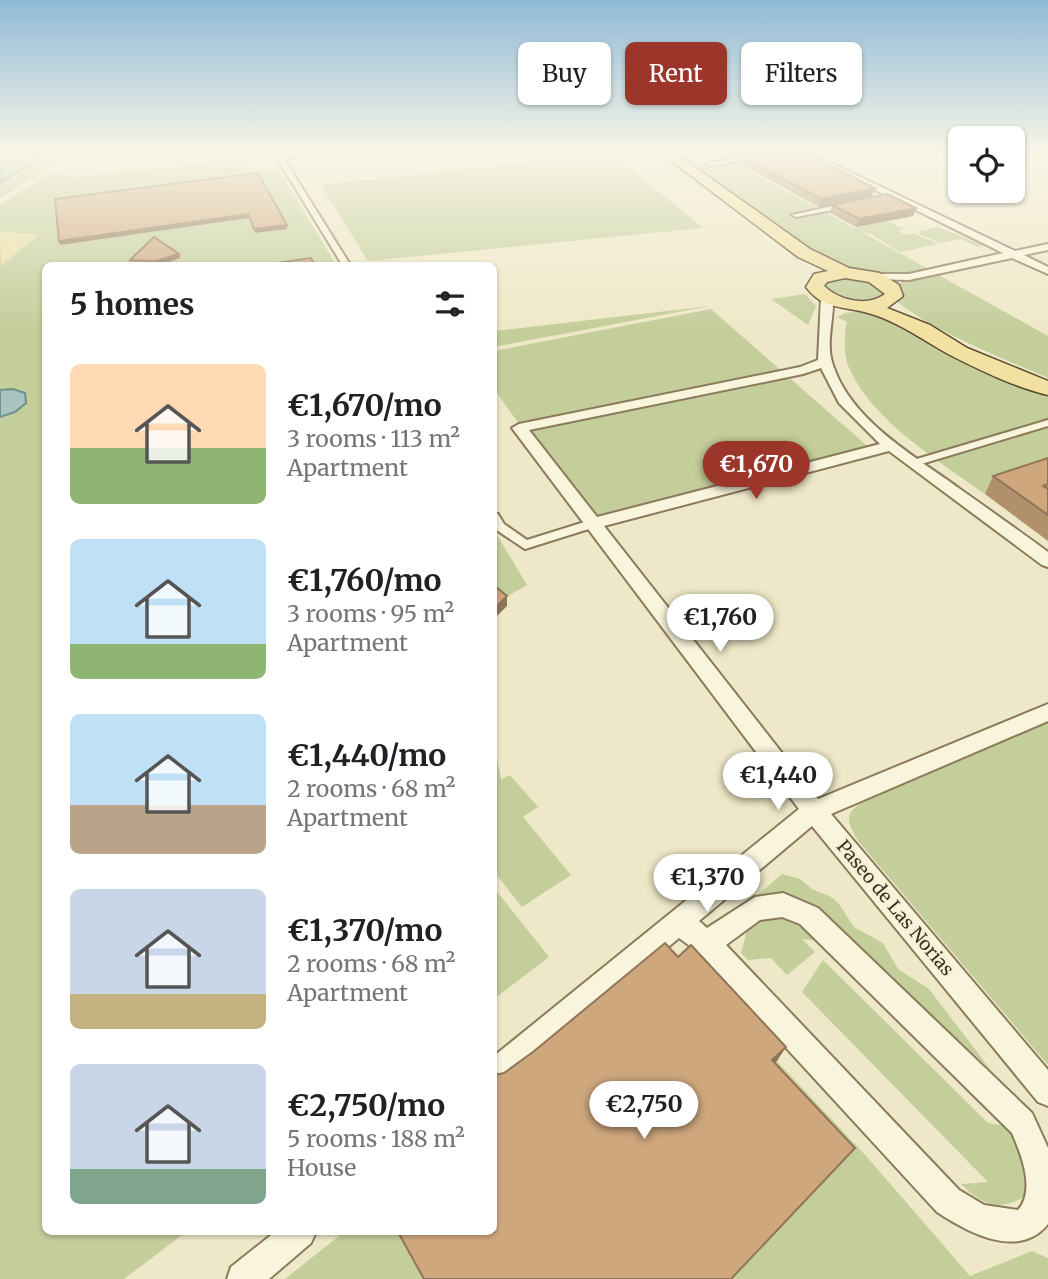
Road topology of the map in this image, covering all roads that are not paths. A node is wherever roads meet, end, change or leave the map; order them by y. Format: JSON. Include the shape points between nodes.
{"nodes":[{"id":1,"x":312,"y":210,"type":"edge"},
{"id":2,"x":729,"y":210,"type":"edge"},
{"id":3,"x":745,"y":210,"type":"edge"},
{"id":4,"x":823,"y":210,"type":"edge"},
{"id":5,"x":921,"y":210,"type":"edge"},
{"id":6,"x":796,"y":215,"type":"dead end"},
{"id":7,"x":1048,"y":247,"type":"edge"},
{"id":8,"x":1013,"y":254,"type":"junction"},
{"id":9,"x":344,"y":262,"type":"edge"},
{"id":10,"x":1048,"y":271,"type":"edge"},
{"id":11,"x":845,"y":272,"type":"junction"},
{"id":12,"x":874,"y":277,"type":"junction"},
{"id":13,"x":909,"y":277,"type":"junction"},
{"id":14,"x":820,"y":278,"type":"junction"},
{"id":15,"x":893,"y":294,"type":"junction"},
{"id":16,"x":827,"y":298,"type":"junction"},
{"id":17,"x":861,"y":306,"type":"junction"},
{"id":18,"x":828,"y":319,"type":"junction"},
{"id":19,"x":825,"y":362,"type":"junction"},
{"id":20,"x":803,"y":370,"type":"junction"},
{"id":21,"x":1048,"y":378,"type":"edge"},
{"id":22,"x":833,"y":379,"type":"junction"},
{"id":23,"x":1048,"y":389,"type":"edge"},
{"id":24,"x":1048,"y":422,"type":"edge"},
{"id":25,"x":1032,"y":427,"type":"junction"},
{"id":26,"x":1048,"y":438,"type":"edge"},
{"id":27,"x":891,"y":446,"type":"junction"},
{"id":28,"x":914,"y":463,"type":"junction"},
{"id":29,"x":497,"y":522,"type":"edge"},
{"id":30,"x":591,"y":524,"type":"junction"},
{"id":31,"x":1048,"y":561,"type":"edge"},
{"id":32,"x":1048,"y":712,"type":"edge"},
{"id":33,"x":814,"y":810,"type":"junction"},
{"id":34,"x":679,"y":922,"type":"junction"},
{"id":35,"x":707,"y":943,"type":"junction"},
{"id":36,"x":497,"y":1072,"type":"edge"},
{"id":37,"x":1048,"y":1091,"type":"edge"},
{"id":38,"x":296,"y":1235,"type":"edge"},
{"id":39,"x":243,"y":1279,"type":"edge"}],
"edges":[{"from":1,"to":9,"type":"street"},
{"from":2,"to":14,"type":"main road"},
{"from":3,"to":11,"type":"main road","via":[[804,253]]},
{"from":4,"to":6,"type":"street"},
{"from":5,"to":8,"type":"street"},
{"from":7,"to":8,"type":"street"},
{"from":8,"to":10,"type":"street"},
{"from":8,"to":13,"type":"street"},
{"from":11,"to":12,"type":"main road"},
{"from":11,"to":14,"type":"main road"},
{"from":12,"to":13,"type":"street"},
{"from":12,"to":15,"type":"main road"},
{"from":13,"to":15,"type":"street"},
{"from":14,"to":16,"type":"main road","via":[[815,287]]},
{"from":15,"to":17,"type":"main road"},
{"from":15,"to":21,"type":"main road","via":[[913,314],[972,346]]},
{"from":16,"to":17,"type":"main road"},
{"from":16,"to":18,"type":"street"},
{"from":17,"to":18,"type":"street"},
{"from":17,"to":23,"type":"main road","via":[[923,329],[960,352]]},
{"from":18,"to":19,"type":"street","via":[[823,338]]},
{"from":19,"to":20,"type":"street"},
{"from":19,"to":22,"type":"street"},
{"from":20,"to":22,"type":"street"},
{"from":20,"to":30,"type":"street","name":"Paseo de Las Norias","via":[[519,428]]},
{"from":22,"to":27,"type":"street","via":[[853,411]]},
{"from":24,"to":25,"type":"street"},
{"from":25,"to":26,"type":"street"},
{"from":25,"to":28,"type":"street"},
{"from":27,"to":28,"type":"street"},
{"from":27,"to":30,"type":"street"},
{"from":28,"to":31,"type":"street"},
{"from":29,"to":30,"type":"street","via":[[525,545]]},
{"from":30,"to":33,"type":"street","name":"Paseo de Las Norias"},
{"from":32,"to":33,"type":"street"},
{"from":33,"to":34,"type":"street"},
{"from":33,"to":37,"type":"street","name":"Paseo de Las Norias"},
{"from":34,"to":35,"type":"street"},
{"from":34,"to":36,"type":"street"},
{"from":35,"to":35,"type":"street","via":[[948,1201],[976,1220],[1025,1226],[1040,1208],[1044,1185],[1042,1166],[1022,1123],[809,916],[783,905],[755,909]]},
{"from":38,"to":39,"type":"street"}]}
